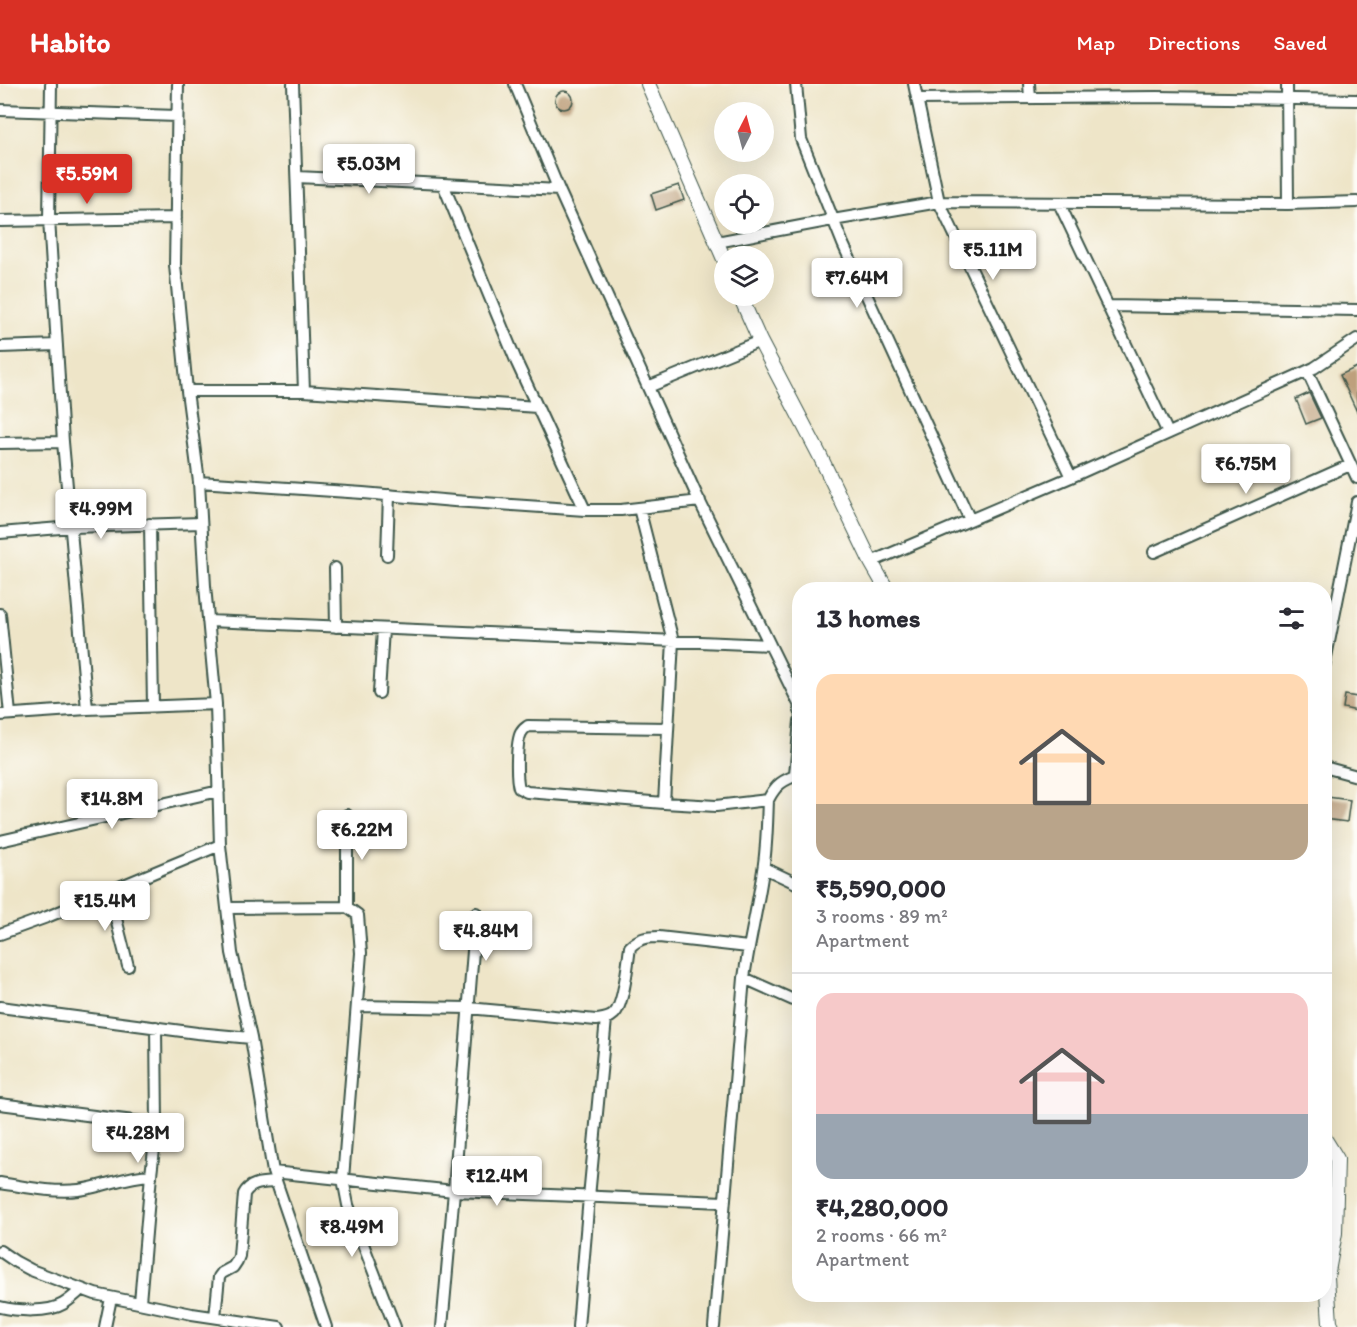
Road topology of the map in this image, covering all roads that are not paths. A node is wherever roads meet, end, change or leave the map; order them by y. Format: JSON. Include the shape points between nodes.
{"nodes":[{"id":1,"x":51,"y":84,"type":"edge"},
{"id":2,"x":178,"y":84,"type":"edge"},
{"id":3,"x":293,"y":84,"type":"edge"},
{"id":4,"x":514,"y":84,"type":"edge"},
{"id":5,"x":648,"y":84,"type":"edge"},
{"id":6,"x":796,"y":84,"type":"edge"},
{"id":7,"x":914,"y":84,"type":"edge"},
{"id":8,"x":1029,"y":84,"type":"edge"},
{"id":9,"x":1287,"y":84,"type":"edge"},
{"id":10,"x":1030,"y":98,"type":"junction"},
{"id":11,"x":917,"y":99,"type":"junction"},
{"id":12,"x":1287,"y":99,"type":"junction"},
{"id":13,"x":1357,"y":100,"type":"edge"},
{"id":14,"x":0,"y":110,"type":"edge"},
{"id":15,"x":51,"y":112,"type":"junction"},
{"id":16,"x":177,"y":116,"type":"junction"},
{"id":17,"x":297,"y":177,"type":"junction"},
{"id":18,"x":443,"y":184,"type":"junction"},
{"id":19,"x":559,"y":190,"type":"junction"},
{"id":20,"x":939,"y":202,"type":"junction"},
{"id":21,"x":1357,"y":202,"type":"edge"},
{"id":22,"x":1059,"y":203,"type":"junction"},
{"id":23,"x":1288,"y":204,"type":"junction"},
{"id":24,"x":176,"y":218,"type":"junction"},
{"id":25,"x":49,"y":219,"type":"junction"},
{"id":26,"x":834,"y":220,"type":"junction"},
{"id":27,"x":0,"y":221,"type":"edge"},
{"id":28,"x":717,"y":242,"type":"junction"},
{"id":29,"x":719,"y":246,"type":"edge"},
{"id":30,"x":744,"y":306,"type":"edge"},
{"id":31,"x":1108,"y":306,"type":"junction"},
{"id":32,"x":1357,"y":310,"type":"edge"},
{"id":33,"x":1357,"y":339,"type":"edge"},
{"id":34,"x":760,"y":341,"type":"junction"},
{"id":35,"x":57,"y":345,"type":"junction"},
{"id":36,"x":0,"y":346,"type":"edge"},
{"id":37,"x":1307,"y":371,"type":"junction"},
{"id":38,"x":648,"y":387,"type":"junction"},
{"id":39,"x":187,"y":391,"type":"junction"},
{"id":40,"x":304,"y":391,"type":"junction"},
{"id":41,"x":537,"y":407,"type":"junction"},
{"id":42,"x":1168,"y":433,"type":"junction"},
{"id":43,"x":63,"y":442,"type":"junction"},
{"id":44,"x":0,"y":443,"type":"edge"},
{"id":45,"x":1355,"y":472,"type":"edge"},
{"id":46,"x":1071,"y":477,"type":"junction"},
{"id":47,"x":199,"y":482,"type":"junction"},
{"id":48,"x":389,"y":495,"type":"junction"},
{"id":49,"x":700,"y":501,"type":"junction"},
{"id":50,"x":1357,"y":502,"type":"edge"},
{"id":51,"x":639,"y":508,"type":"junction"},
{"id":52,"x":585,"y":510,"type":"junction"},
{"id":53,"x":970,"y":520,"type":"junction"},
{"id":54,"x":201,"y":523,"type":"junction"},
{"id":55,"x":150,"y":524,"type":"junction"},
{"id":56,"x":72,"y":527,"type":"junction"},
{"id":57,"x":0,"y":533,"type":"edge"},
{"id":58,"x":1154,"y":552,"type":"dead end"},
{"id":59,"x":387,"y":555,"type":"dead end"},
{"id":60,"x":871,"y":562,"type":"junction"},
{"id":61,"x":335,"y":568,"type":"dead end"},
{"id":62,"x":882,"y":582,"type":"edge"},
{"id":63,"x":0,"y":614,"type":"edge"},
{"id":64,"x":208,"y":621,"type":"junction"},
{"id":65,"x":336,"y":627,"type":"junction"},
{"id":66,"x":1332,"y":627,"type":"edge"},
{"id":67,"x":383,"y":629,"type":"junction"},
{"id":68,"x":673,"y":641,"type":"junction"},
{"id":69,"x":770,"y":645,"type":"junction"},
{"id":70,"x":792,"y":690,"type":"edge"},
{"id":71,"x":379,"y":693,"type":"dead end"},
{"id":72,"x":216,"y":704,"type":"junction"},
{"id":73,"x":153,"y":706,"type":"junction"},
{"id":74,"x":87,"y":709,"type":"junction"},
{"id":75,"x":5,"y":714,"type":"edge"},
{"id":76,"x":668,"y":728,"type":"junction"},
{"id":77,"x":1332,"y":769,"type":"edge"},
{"id":78,"x":1357,"y":776,"type":"edge"},
{"id":79,"x":792,"y":777,"type":"edge"},
{"id":80,"x":219,"y":791,"type":"junction"},
{"id":81,"x":768,"y":800,"type":"junction"},
{"id":82,"x":664,"y":803,"type":"junction"},
{"id":83,"x":347,"y":815,"type":"dead end"},
{"id":84,"x":0,"y":841,"type":"edge"},
{"id":85,"x":220,"y":845,"type":"junction"},
{"id":86,"x":764,"y":868,"type":"junction"},
{"id":87,"x":792,"y":881,"type":"edge"},
{"id":88,"x":109,"y":891,"type":"junction"},
{"id":89,"x":347,"y":907,"type":"junction"},
{"id":90,"x":227,"y":908,"type":"junction"},
{"id":91,"x":476,"y":913,"type":"dead end"},
{"id":92,"x":0,"y":934,"type":"edge"},
{"id":93,"x":748,"y":947,"type":"junction"},
{"id":94,"x":128,"y":966,"type":"dead end"},
{"id":95,"x":744,"y":978,"type":"junction"},
{"id":96,"x":792,"y":999,"type":"edge"},
{"id":97,"x":357,"y":1006,"type":"junction"},
{"id":98,"x":0,"y":1007,"type":"edge"},
{"id":99,"x":468,"y":1008,"type":"junction"},
{"id":100,"x":606,"y":1019,"type":"junction"},
{"id":101,"x":156,"y":1027,"type":"junction"},
{"id":102,"x":251,"y":1038,"type":"junction"},
{"id":103,"x":0,"y":1104,"type":"edge"},
{"id":104,"x":158,"y":1124,"type":"junction"},
{"id":105,"x":1332,"y":1151,"type":"edge"},
{"id":106,"x":151,"y":1175,"type":"junction"},
{"id":107,"x":275,"y":1177,"type":"junction"},
{"id":108,"x":343,"y":1179,"type":"junction"},
{"id":109,"x":0,"y":1183,"type":"edge"},
{"id":110,"x":454,"y":1191,"type":"junction"},
{"id":111,"x":589,"y":1197,"type":"junction"},
{"id":112,"x":724,"y":1203,"type":"junction"},
{"id":113,"x":1332,"y":1250,"type":"edge"},
{"id":114,"x":0,"y":1251,"type":"edge"},
{"id":115,"x":82,"y":1289,"type":"junction"},
{"id":116,"x":111,"y":1298,"type":"junction"},
{"id":117,"x":140,"y":1302,"type":"junction"},
{"id":118,"x":1329,"y":1302,"type":"edge"},
{"id":119,"x":0,"y":1307,"type":"edge"},
{"id":120,"x":215,"y":1317,"type":"junction"},
{"id":121,"x":105,"y":1327,"type":"edge"},
{"id":122,"x":271,"y":1327,"type":"edge"},
{"id":123,"x":326,"y":1327,"type":"edge"},
{"id":124,"x":395,"y":1327,"type":"edge"},
{"id":125,"x":442,"y":1327,"type":"edge"},
{"id":126,"x":579,"y":1327,"type":"edge"},
{"id":127,"x":714,"y":1327,"type":"edge"},
{"id":128,"x":1332,"y":1327,"type":"edge"}],
"edges":[{"from":1,"to":15,"type":"street"},
{"from":2,"to":16,"type":"street"},
{"from":3,"to":17,"type":"street"},
{"from":4,"to":19,"type":"street"},
{"from":5,"to":28,"type":"street"},
{"from":6,"to":26,"type":"street","via":[[801,139]]},
{"from":7,"to":11,"type":"street"},
{"from":8,"to":10,"type":"street"},
{"from":9,"to":12,"type":"street"},
{"from":10,"to":11,"type":"street"},
{"from":10,"to":12,"type":"street"},
{"from":11,"to":20,"type":"street"},
{"from":12,"to":13,"type":"street"},
{"from":12,"to":23,"type":"street"},
{"from":14,"to":15,"type":"street"},
{"from":15,"to":16,"type":"street"},
{"from":15,"to":25,"type":"street"},
{"from":16,"to":24,"type":"street"},
{"from":17,"to":18,"type":"street"},
{"from":17,"to":40,"type":"street"},
{"from":18,"to":19,"type":"street"},
{"from":18,"to":41,"type":"street"},
{"from":19,"to":38,"type":"street"},
{"from":20,"to":22,"type":"street"},
{"from":20,"to":26,"type":"street"},
{"from":20,"to":46,"type":"street"},
{"from":21,"to":23,"type":"street"},
{"from":22,"to":23,"type":"street"},
{"from":22,"to":31,"type":"street"},
{"from":24,"to":25,"type":"street"},
{"from":24,"to":39,"type":"street","via":[[175,265]]},
{"from":25,"to":27,"type":"street"},
{"from":25,"to":35,"type":"street"},
{"from":26,"to":28,"type":"street"},
{"from":26,"to":53,"type":"street"},
{"from":28,"to":29,"type":"street"},
{"from":30,"to":34,"type":"street"},
{"from":31,"to":32,"type":"street"},
{"from":31,"to":42,"type":"street"},
{"from":33,"to":37,"type":"street"},
{"from":34,"to":38,"type":"street"},
{"from":34,"to":60,"type":"street"},
{"from":35,"to":36,"type":"street"},
{"from":35,"to":43,"type":"street"},
{"from":37,"to":42,"type":"street"},
{"from":37,"to":45,"type":"street"},
{"from":38,"to":49,"type":"street"},
{"from":39,"to":40,"type":"street"},
{"from":39,"to":47,"type":"street"},
{"from":40,"to":41,"type":"street"},
{"from":41,"to":52,"type":"street"},
{"from":42,"to":46,"type":"street"},
{"from":43,"to":44,"type":"street"},
{"from":43,"to":56,"type":"street"},
{"from":45,"to":58,"type":"street"},
{"from":46,"to":53,"type":"street"},
{"from":47,"to":48,"type":"street"},
{"from":47,"to":54,"type":"street"},
{"from":48,"to":52,"type":"street"},
{"from":48,"to":59,"type":"street"},
{"from":49,"to":51,"type":"street"},
{"from":49,"to":69,"type":"street"},
{"from":50,"to":66,"type":"street"},
{"from":51,"to":52,"type":"street"},
{"from":51,"to":68,"type":"street"},
{"from":53,"to":60,"type":"street"},
{"from":54,"to":55,"type":"street"},
{"from":54,"to":64,"type":"street"},
{"from":55,"to":56,"type":"street"},
{"from":55,"to":73,"type":"street"},
{"from":56,"to":57,"type":"street"},
{"from":56,"to":74,"type":"street"},
{"from":60,"to":62,"type":"street"},
{"from":61,"to":65,"type":"street"},
{"from":63,"to":75,"type":"street"},
{"from":64,"to":65,"type":"street"},
{"from":64,"to":72,"type":"street"},
{"from":65,"to":67,"type":"street"},
{"from":67,"to":68,"type":"street"},
{"from":67,"to":71,"type":"street"},
{"from":68,"to":69,"type":"street"},
{"from":68,"to":76,"type":"street"},
{"from":69,"to":70,"type":"street"},
{"from":72,"to":73,"type":"street"},
{"from":72,"to":80,"type":"street"},
{"from":73,"to":74,"type":"street"},
{"from":74,"to":75,"type":"street"},
{"from":76,"to":82,"type":"street"},
{"from":76,"to":82,"type":"street","via":[[528,726],[521,730],[519,739],[517,780],[519,788],[526,792]]},
{"from":77,"to":78,"type":"street"},
{"from":79,"to":81,"type":"street","via":[[780,782]]},
{"from":80,"to":84,"type":"street"},
{"from":80,"to":85,"type":"street"},
{"from":81,"to":82,"type":"street","via":[[716,806]]},
{"from":81,"to":86,"type":"street"},
{"from":83,"to":89,"type":"street"},
{"from":85,"to":88,"type":"street"},
{"from":85,"to":90,"type":"street"},
{"from":86,"to":87,"type":"street"},
{"from":86,"to":93,"type":"street"},
{"from":88,"to":92,"type":"street"},
{"from":88,"to":94,"type":"street"},
{"from":89,"to":90,"type":"street"},
{"from":89,"to":97,"type":"street","via":[[358,915],[361,952]]},
{"from":90,"to":102,"type":"street","via":[[232,953]]},
{"from":91,"to":99,"type":"street"},
{"from":93,"to":95,"type":"street"},
{"from":93,"to":100,"type":"street","via":[[659,937],[637,940],[630,947],[621,1005]]},
{"from":95,"to":96,"type":"street"},
{"from":95,"to":112,"type":"street"},
{"from":97,"to":99,"type":"street"},
{"from":97,"to":108,"type":"street"},
{"from":98,"to":101,"type":"street"},
{"from":99,"to":100,"type":"street"},
{"from":99,"to":110,"type":"street"},
{"from":100,"to":111,"type":"street"},
{"from":101,"to":102,"type":"street"},
{"from":101,"to":104,"type":"street"},
{"from":102,"to":107,"type":"street"},
{"from":103,"to":104,"type":"street"},
{"from":104,"to":106,"type":"street"},
{"from":105,"to":113,"type":"street","via":[[1337,1159]]},
{"from":106,"to":109,"type":"street","via":[[72,1190]]},
{"from":106,"to":117,"type":"street"},
{"from":107,"to":108,"type":"street"},
{"from":107,"to":120,"type":"street","via":[[247,1188],[244,1194],[239,1256],[233,1267],[219,1277]]},
{"from":107,"to":123,"type":"street"},
{"from":108,"to":110,"type":"street"},
{"from":108,"to":124,"type":"street","via":[[348,1205]]},
{"from":110,"to":111,"type":"street"},
{"from":110,"to":125,"type":"street"},
{"from":111,"to":112,"type":"street"},
{"from":111,"to":126,"type":"street"},
{"from":112,"to":127,"type":"street"},
{"from":114,"to":115,"type":"street","via":[[31,1270]]},
{"from":115,"to":116,"type":"street"},
{"from":115,"to":119,"type":"street","via":[[52,1309]]},
{"from":116,"to":117,"type":"street"},
{"from":116,"to":121,"type":"street"},
{"from":117,"to":120,"type":"street"},
{"from":118,"to":128,"type":"street"},
{"from":120,"to":122,"type":"street"}]}
